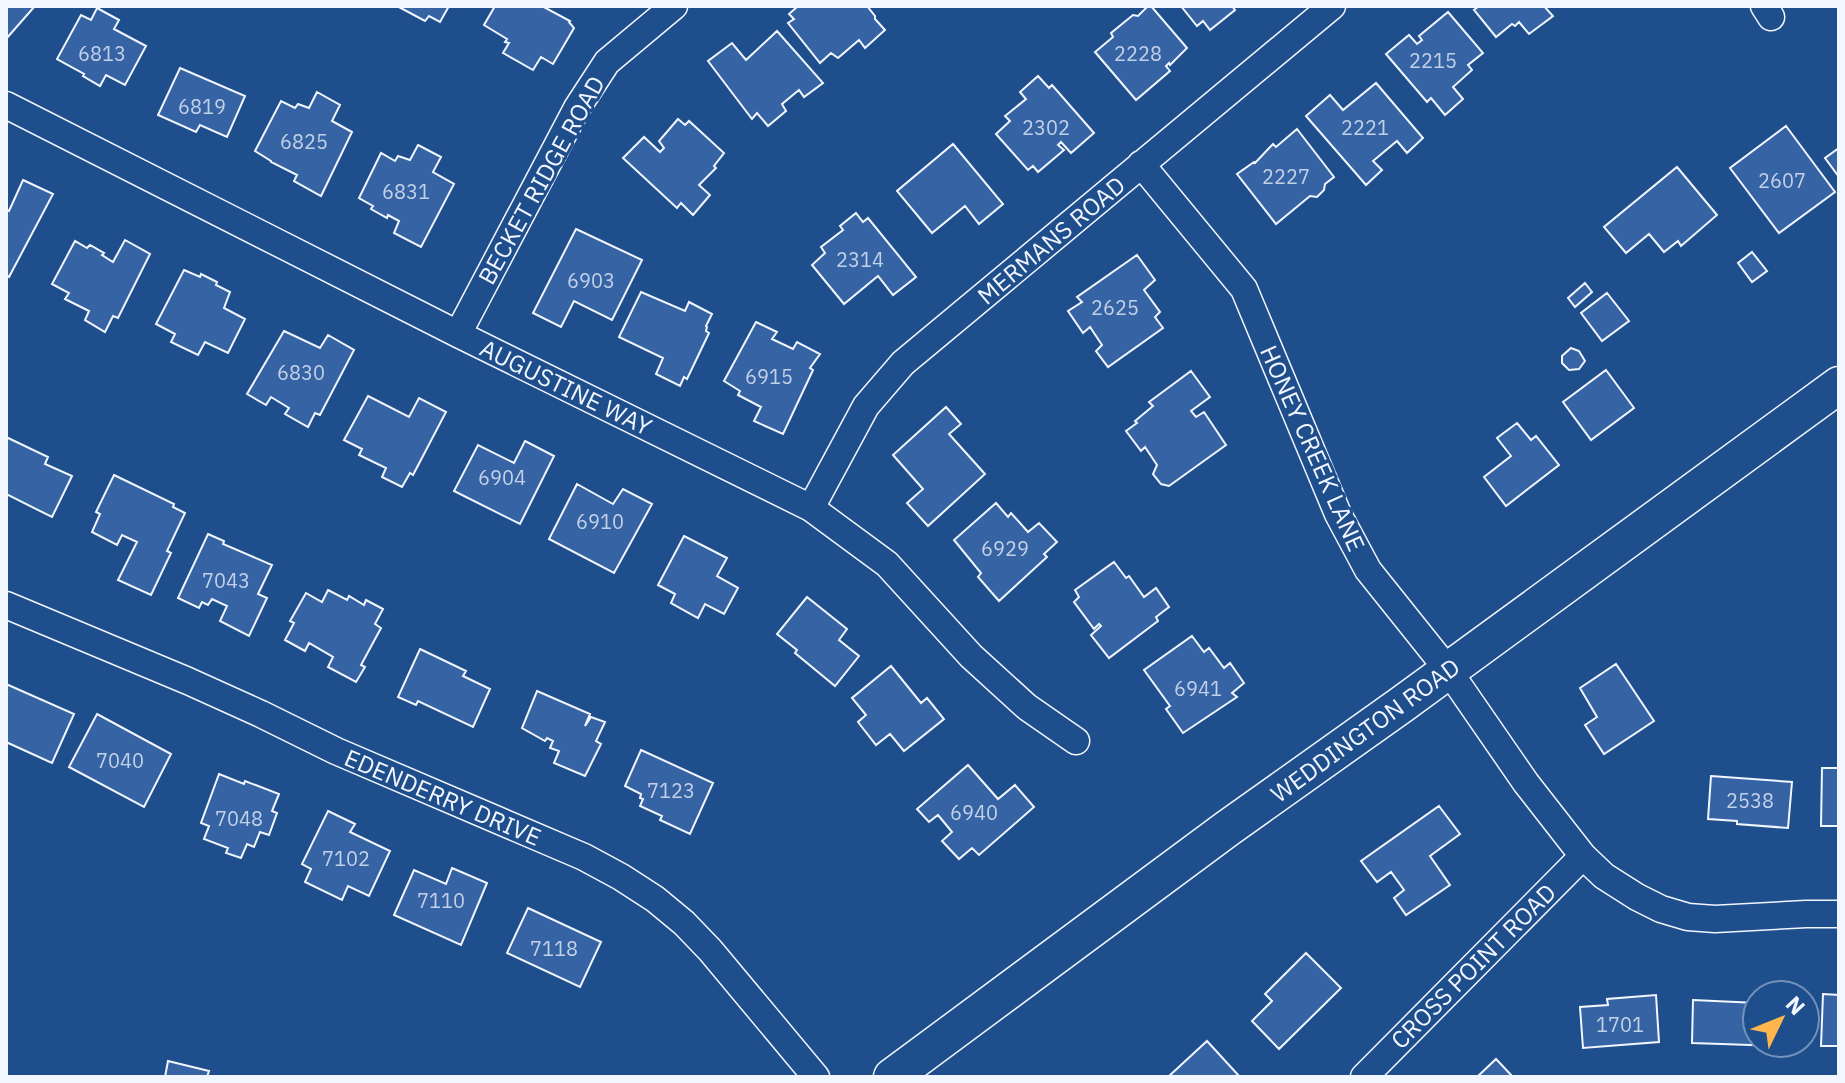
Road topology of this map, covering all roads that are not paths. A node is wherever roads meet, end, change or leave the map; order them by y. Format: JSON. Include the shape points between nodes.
{"nodes":[{"id":1,"x":1332,"y":6,"type":"edge"},
{"id":2,"x":658,"y":11,"type":"edge"},
{"id":3,"x":6,"y":105,"type":"edge"},
{"id":4,"x":1141,"y":164,"type":"junction"},
{"id":5,"x":458,"y":334,"type":"junction"},
{"id":6,"x":1839,"y":385,"type":"edge"},
{"id":7,"x":811,"y":508,"type":"junction"},
{"id":8,"x":6,"y":605,"type":"edge"},
{"id":9,"x":1448,"y":670,"type":"junction"},
{"id":10,"x":1076,"y":741,"type":"dead end"},
{"id":11,"x":1583,"y":856,"type":"junction"},
{"id":12,"x":1839,"y":914,"type":"edge"},
{"id":13,"x":816,"y":1077,"type":"edge"},
{"id":14,"x":892,"y":1077,"type":"edge"},
{"id":15,"x":1364,"y":1077,"type":"edge"}],
"edges":[{"from":1,"to":4,"type":"street","name":"MERMANS ROAD"},
{"from":2,"to":5,"type":"street","name":"BECKET RIDGE ROAD","via":[[607,62],[577,108]]},
{"from":3,"to":5,"type":"street","name":"AUGUSTINE WAY"},
{"from":4,"to":7,"type":"street","name":"MERMANS ROAD","via":[[903,363],[866,406]]},
{"from":4,"to":9,"type":"street","name":"HONEY CREEK LANE","via":[[1244,289],[1360,556]]},
{"from":5,"to":7,"type":"street","name":"AUGUSTINE WAY"},
{"from":6,"to":9,"type":"main road","name":"WEDDINGTON ROAD"},
{"from":7,"to":10,"type":"street","name":"AUGUSTINE WAY","via":[[887,564],[971,656],[1027,707]]},
{"from":8,"to":13,"type":"street","name":"EDENDERRY DRIVE","via":[[249,708],[621,877],[684,923]]},
{"from":9,"to":11,"type":"street","name":"HONEY CREEK LANE"},
{"from":9,"to":14,"type":"main road","name":"WEDDINGTON ROAD"},
{"from":11,"to":12,"type":"street","name":"HONEY CREEK LANE","via":[[1637,897],[1688,917]]},
{"from":11,"to":15,"type":"street","name":"CROSS POINT ROAD"}]}
